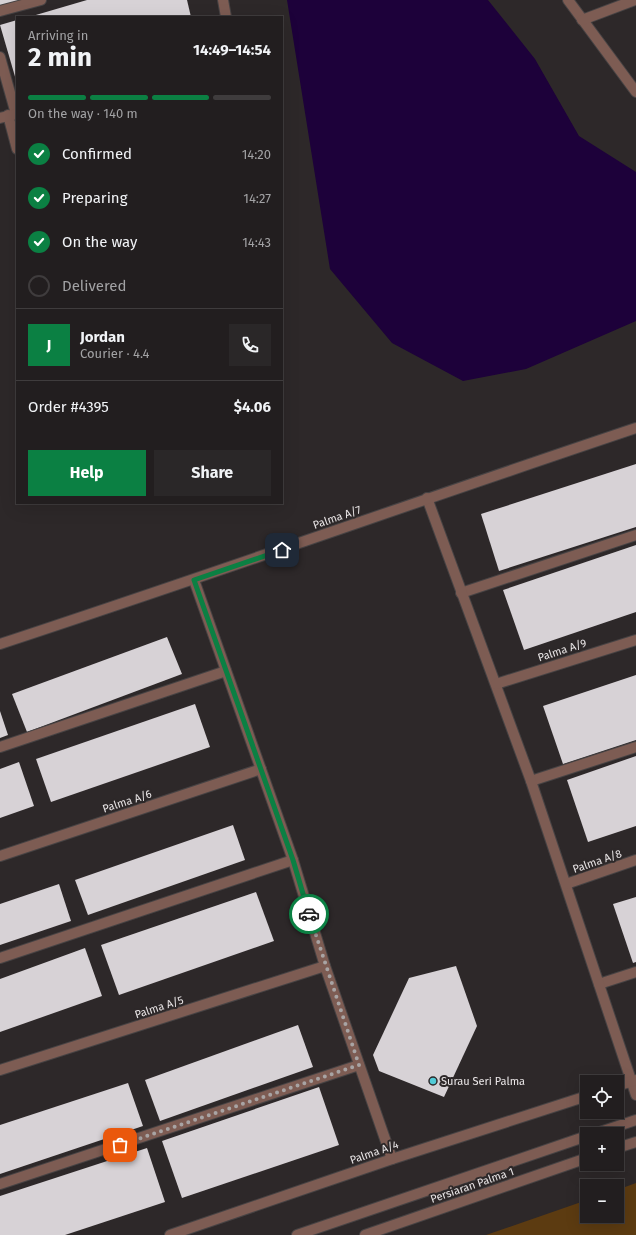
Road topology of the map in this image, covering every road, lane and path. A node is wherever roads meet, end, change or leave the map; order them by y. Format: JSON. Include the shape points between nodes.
{"nodes":[{"id":1,"x":42,"y":0,"type":"edge"},
{"id":2,"x":223,"y":0,"type":"edge"},
{"id":3,"x":568,"y":0,"type":"edge"},
{"id":4,"x":635,"y":0,"type":"edge"},
{"id":5,"x":0,"y":11,"type":"edge"},
{"id":6,"x":226,"y":16,"type":"edge"},
{"id":7,"x":582,"y":20,"type":"junction"},
{"id":8,"x":0,"y":57,"type":"edge"},
{"id":9,"x":636,"y":92,"type":"edge"},
{"id":10,"x":10,"y":115,"type":"edge"},
{"id":11,"x":16,"y":144,"type":"edge"},
{"id":12,"x":636,"y":428,"type":"edge"},
{"id":13,"x":428,"y":498,"type":"junction"},
{"id":14,"x":636,"y":535,"type":"edge"},
{"id":15,"x":194,"y":580,"type":"junction"},
{"id":16,"x":461,"y":593,"type":"junction"},
{"id":17,"x":636,"y":640,"type":"edge"},
{"id":18,"x":0,"y":644,"type":"edge"},
{"id":19,"x":226,"y":672,"type":"junction"},
{"id":20,"x":496,"y":684,"type":"junction"},
{"id":21,"x":636,"y":747,"type":"edge"},
{"id":22,"x":0,"y":748,"type":"edge"},
{"id":23,"x":261,"y":770,"type":"junction"},
{"id":24,"x":531,"y":781,"type":"junction"},
{"id":25,"x":0,"y":856,"type":"edge"},
{"id":26,"x":293,"y":860,"type":"junction"},
{"id":27,"x":636,"y":860,"type":"edge"},
{"id":28,"x":566,"y":884,"type":"junction"},
{"id":29,"x":0,"y":958,"type":"edge"},
{"id":30,"x":325,"y":966,"type":"junction"},
{"id":31,"x":636,"y":972,"type":"edge"},
{"id":32,"x":599,"y":984,"type":"junction"},
{"id":33,"x":359,"y":1065,"type":"junction"},
{"id":34,"x":0,"y":1070,"type":"edge"},
{"id":35,"x":634,"y":1081,"type":"edge"},
{"id":36,"x":624,"y":1084,"type":"edge"},
{"id":37,"x":636,"y":1095,"type":"edge"},
{"id":38,"x":580,"y":1098,"type":"edge"},
{"id":39,"x":636,"y":1120,"type":"edge"},
{"id":40,"x":615,"y":1127,"type":"edge"},
{"id":41,"x":580,"y":1138,"type":"edge"},
{"id":42,"x":636,"y":1142,"type":"edge"},
{"id":43,"x":624,"y":1146,"type":"edge"},
{"id":44,"x":392,"y":1159,"type":"junction"},
{"id":45,"x":580,"y":1160,"type":"edge"},
{"id":46,"x":0,"y":1184,"type":"edge"},
{"id":47,"x":170,"y":1235,"type":"edge"},
{"id":48,"x":297,"y":1235,"type":"edge"},
{"id":49,"x":365,"y":1235,"type":"edge"}],
"edges":[{"from":1,"to":5,"type":"street"},
{"from":2,"to":6,"type":"street"},
{"from":3,"to":7,"type":"street"},
{"from":4,"to":7,"type":"street"},
{"from":7,"to":9,"type":"street"},
{"from":8,"to":10,"type":"street"},
{"from":10,"to":11,"type":"street"},
{"from":12,"to":13,"type":"street","name":"Palma A/7"},
{"from":13,"to":15,"type":"street","name":"Palma A/7"},
{"from":13,"to":16,"type":"street"},
{"from":14,"to":16,"type":"street"},
{"from":15,"to":18,"type":"street","name":"Palma A/7"},
{"from":15,"to":19,"type":"street"},
{"from":16,"to":20,"type":"street"},
{"from":17,"to":20,"type":"street","name":"Palma A/9"},
{"from":19,"to":22,"type":"street"},
{"from":19,"to":23,"type":"street"},
{"from":20,"to":24,"type":"street"},
{"from":21,"to":24,"type":"street"},
{"from":23,"to":25,"type":"street","name":"Palma A/6"},
{"from":23,"to":26,"type":"street"},
{"from":24,"to":28,"type":"street"},
{"from":26,"to":29,"type":"street"},
{"from":26,"to":30,"type":"street"},
{"from":27,"to":28,"type":"street","name":"Palma A/8"},
{"from":28,"to":32,"type":"street"},
{"from":30,"to":33,"type":"street"},
{"from":30,"to":34,"type":"street","name":"Palma A/5"},
{"from":31,"to":32,"type":"street"},
{"from":32,"to":35,"type":"street"},
{"from":33,"to":44,"type":"street"},
{"from":33,"to":46,"type":"street"},
{"from":35,"to":36,"type":"street"},
{"from":35,"to":37,"type":"street"},
{"from":38,"to":44,"type":"street","name":"Palma A/4"},
{"from":39,"to":40,"type":"street"},
{"from":41,"to":48,"type":"street"},
{"from":42,"to":43,"type":"street"},
{"from":44,"to":47,"type":"street","name":"Palma A/4"},
{"from":45,"to":49,"type":"street","name":"Persiaran Palma 1"}]}
